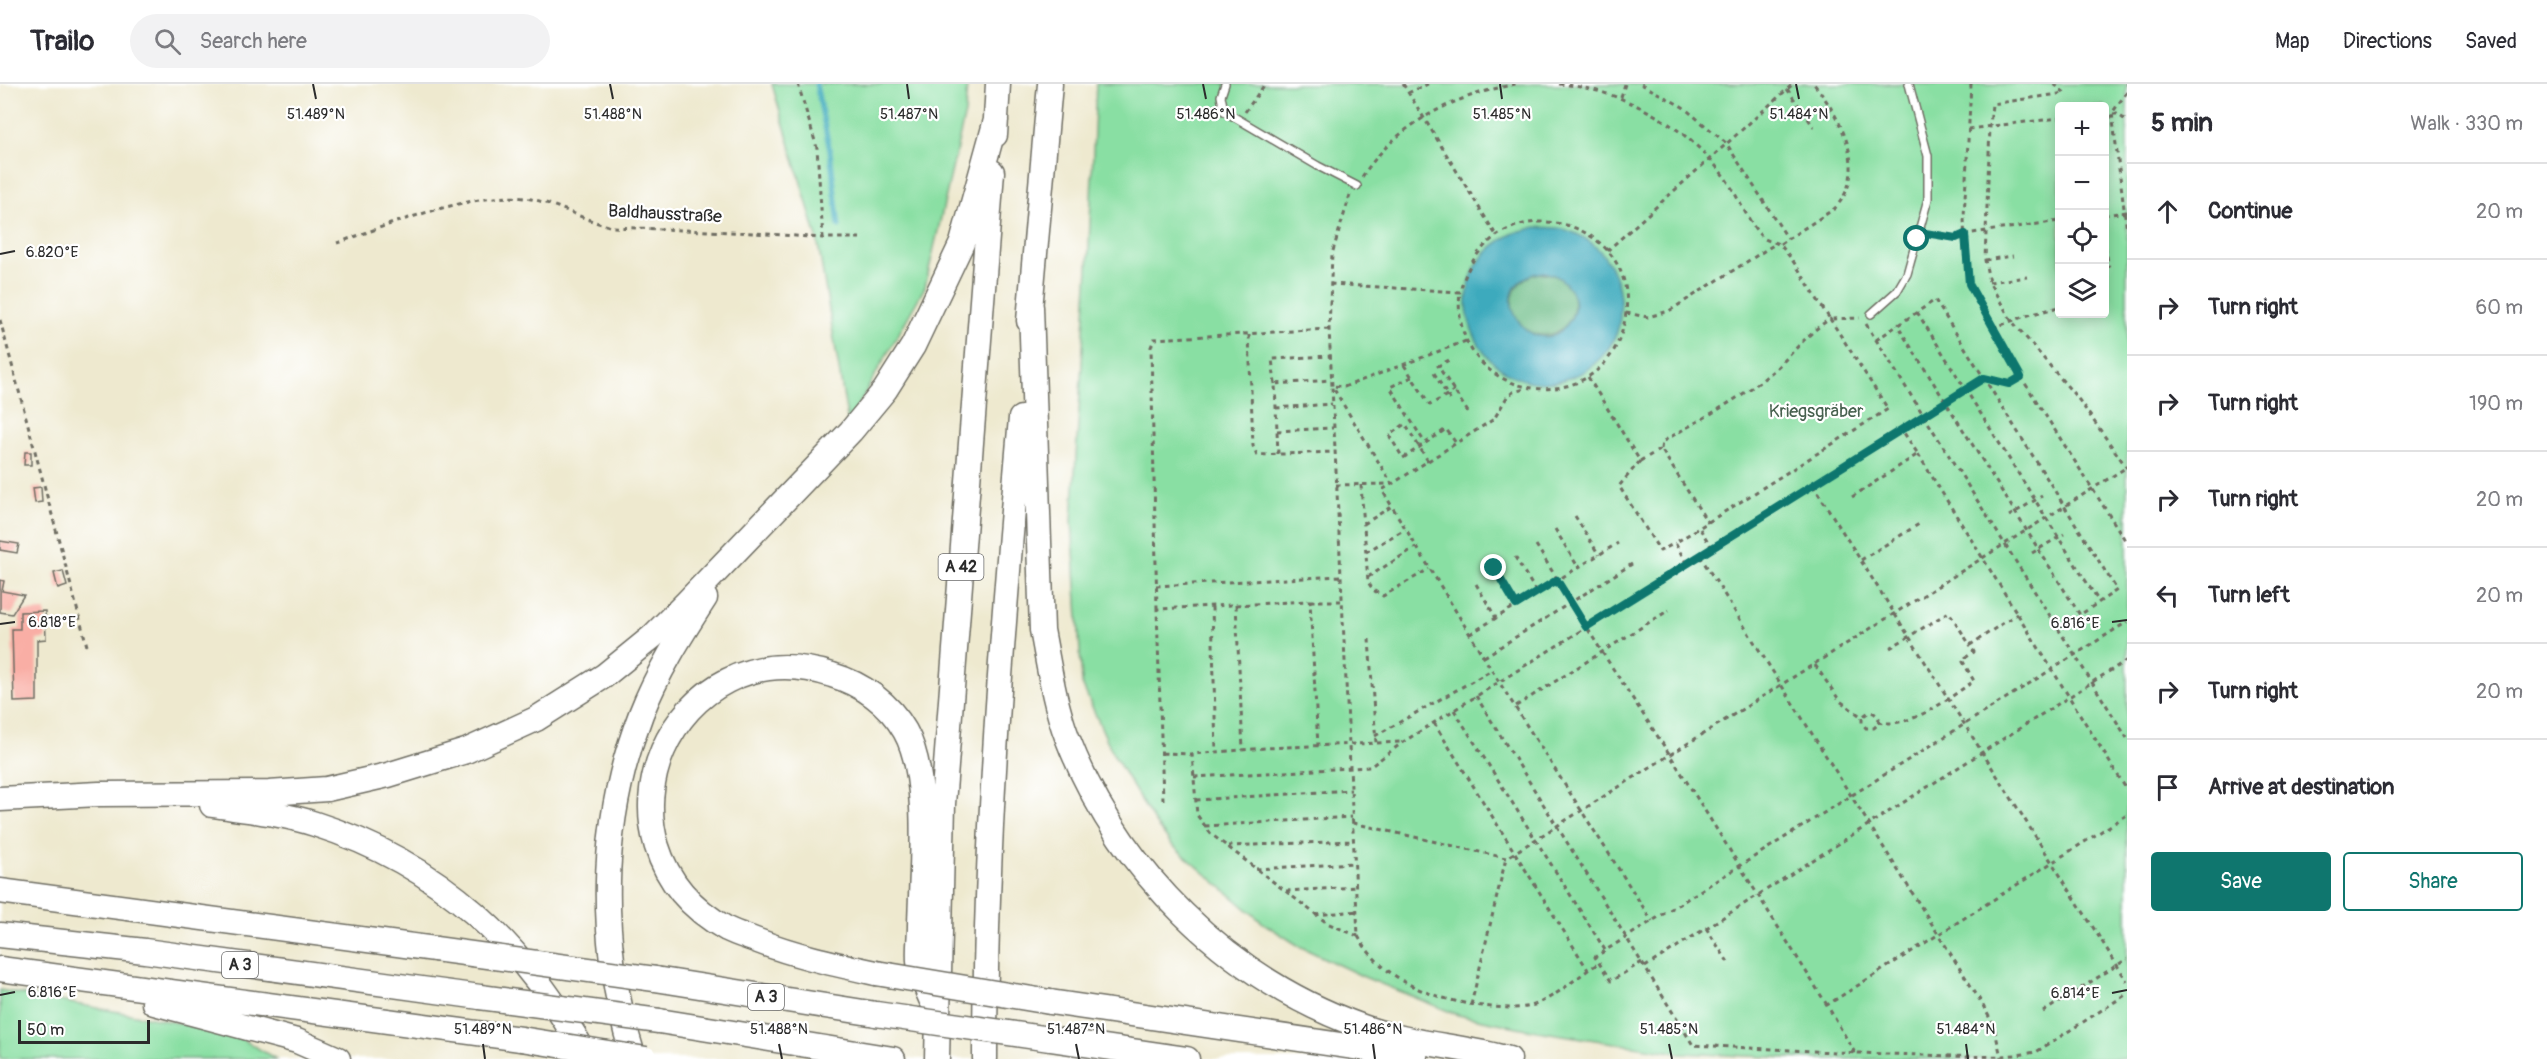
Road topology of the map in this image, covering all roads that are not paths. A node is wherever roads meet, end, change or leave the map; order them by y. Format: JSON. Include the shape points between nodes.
{"nodes":[{"id":1,"x":998,"y":84,"type":"edge"},
{"id":2,"x":1050,"y":84,"type":"edge"},
{"id":3,"x":1225,"y":84,"type":"edge"},
{"id":4,"x":1909,"y":84,"type":"edge"},
{"id":5,"x":996,"y":120,"type":"junction"},
{"id":6,"x":1357,"y":186,"type":"road end"},
{"id":7,"x":1031,"y":307,"type":"junction"},
{"id":8,"x":1871,"y":314,"type":"dead end"},
{"id":9,"x":730,"y":558,"type":"junction"},
{"id":10,"x":146,"y":794,"type":"junction"},
{"id":11,"x":0,"y":799,"type":"edge"},
{"id":12,"x":0,"y":891,"type":"edge"},
{"id":13,"x":0,"y":935,"type":"edge"},
{"id":14,"x":0,"y":969,"type":"edge"},
{"id":15,"x":43,"y":977,"type":"junction"},
{"id":16,"x":936,"y":1015,"type":"junction"},
{"id":17,"x":884,"y":1058,"type":"edge"},
{"id":18,"x":338,"y":1059,"type":"edge"},
{"id":19,"x":588,"y":1059,"type":"edge"},
{"id":20,"x":634,"y":1059,"type":"edge"},
{"id":21,"x":646,"y":1059,"type":"edge"},
{"id":22,"x":937,"y":1059,"type":"edge"},
{"id":23,"x":985,"y":1059,"type":"edge"},
{"id":24,"x":1188,"y":1059,"type":"edge"},
{"id":25,"x":1435,"y":1059,"type":"edge"},
{"id":26,"x":1509,"y":1059,"type":"edge"}],
"edges":[{"from":1,"to":5,"type":"highway","number":"A 42"},
{"from":2,"to":7,"type":"highway","number":"A 42"},
{"from":3,"to":6,"type":"lane","via":[[1221,96],[1224,111]]},
{"from":4,"to":8,"type":"lane","via":[[1928,156],[1928,199],[1907,274],[1897,291]]},
{"from":5,"to":9,"type":"highway","via":[[962,243],[913,346],[885,390],[851,431]]},
{"from":5,"to":16,"type":"highway","number":"A 42","via":[[943,804]]},
{"from":7,"to":23,"type":"highway","number":"A 42","via":[[998,685],[987,895]]},
{"from":7,"to":26,"type":"highway","via":[[1042,630],[1067,736],[1119,837],[1175,907],[1216,945],[1265,980],[1363,1027],[1440,1047]]},
{"from":9,"to":10,"type":"highway","via":[[652,638],[604,676],[536,719],[466,751],[388,776],[327,789]]},
{"from":9,"to":20,"type":"highway","via":[[665,663],[641,713],[613,815],[607,878],[610,941],[621,1012]]},
{"from":10,"to":11,"type":"highway"},
{"from":10,"to":19,"type":"highway","via":[[315,824],[372,847],[422,874],[467,904],[502,938],[542,986]]},
{"from":12,"to":24,"type":"highway","number":"A 3","bridge":true,"via":[[656,979]]},
{"from":13,"to":17,"type":"highway","number":"A 3","bridge":true,"via":[[659,1021]]},
{"from":14,"to":15,"type":"highway"},
{"from":15,"to":18,"type":"highway","via":[[239,1024],[297,1041]]},
{"from":15,"to":21,"type":"highway","bridge":true,"via":[[110,983]]},
{"from":16,"to":22,"type":"highway","number":"A 42"},
{"from":16,"to":25,"type":"highway","bridge":true,"via":[[920,968],[919,769],[898,719],[873,695],[841,678],[785,667],[750,672],[703,697],[687,711],[660,752],[653,773],[650,820],[663,861],[675,881],[696,906],[728,929],[796,956],[876,973],[1050,1002]]}]}
